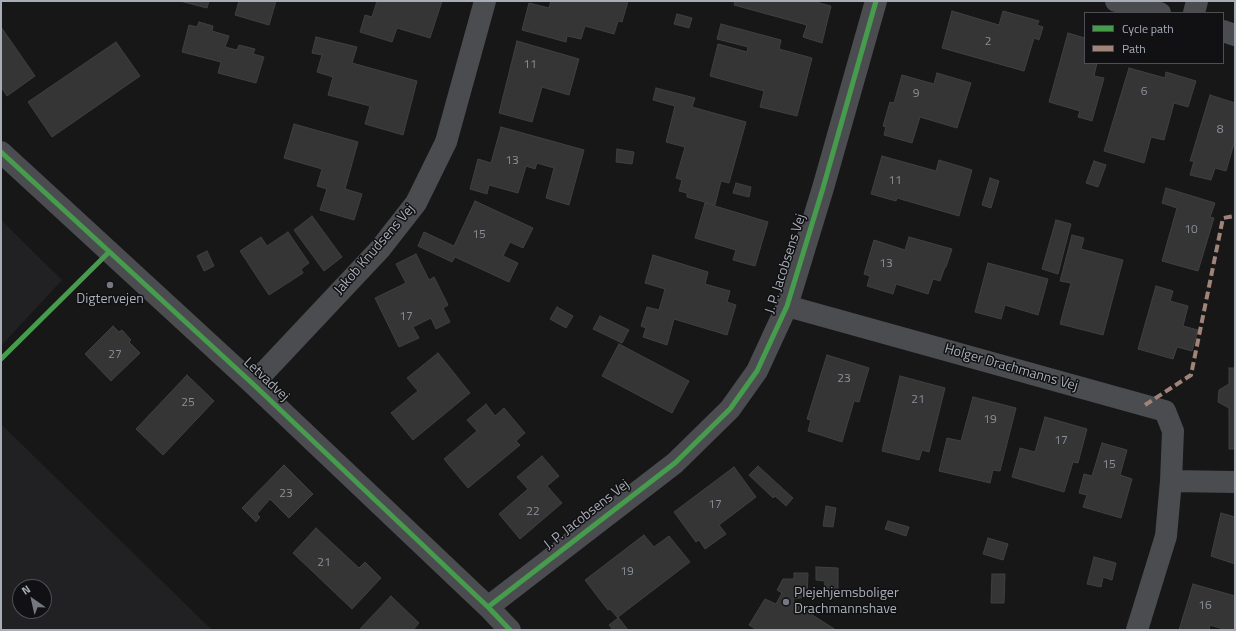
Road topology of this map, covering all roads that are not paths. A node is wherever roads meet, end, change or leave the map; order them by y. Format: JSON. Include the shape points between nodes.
{"nodes":[{"id":1,"x":485,"y":1,"type":"edge"},
{"id":2,"x":876,"y":1,"type":"edge"},
{"id":3,"x":1116,"y":1,"type":"edge"},
{"id":4,"x":1197,"y":1,"type":"edge"},
{"id":5,"x":1156,"y":12,"type":"edge"},
{"id":6,"x":1194,"y":12,"type":"edge"},
{"id":7,"x":1224,"y":31,"type":"edge"},
{"id":8,"x":1235,"y":35,"type":"edge"},
{"id":9,"x":1,"y":152,"type":"edge"},
{"id":10,"x":787,"y":306,"type":"junction"},
{"id":11,"x":253,"y":384,"type":"junction"},
{"id":12,"x":1171,"y":481,"type":"junction"},
{"id":13,"x":1235,"y":482,"type":"edge"},
{"id":14,"x":488,"y":607,"type":"junction"},
{"id":15,"x":510,"y":630,"type":"edge"},
{"id":16,"x":1138,"y":630,"type":"edge"}],
"edges":[{"from":1,"to":11,"type":"street","name":"Jakob Knudsens Vej","via":[[446,142],[416,203],[380,249]]},
{"from":2,"to":10,"type":"street","name":"J. P. Jacobsens Vej"},
{"from":3,"to":5,"type":"street"},
{"from":4,"to":6,"type":"street"},
{"from":7,"to":8,"type":"street"},
{"from":9,"to":11,"type":"street","name":"Letvadvej"},
{"from":10,"to":12,"type":"street","name":"Holger Drachmanns Vej","via":[[1165,411],[1173,431]]},
{"from":10,"to":14,"type":"street","name":"J. P. Jacobsens Vej","via":[[757,371],[730,409],[675,463]]},
{"from":11,"to":14,"type":"street","name":"Letvadvej"},
{"from":12,"to":13,"type":"street"},
{"from":12,"to":16,"type":"street","name":"Holger Drachmanns Vej","via":[[1166,536]]},
{"from":14,"to":15,"type":"street","name":"Letvadvej"}]}
